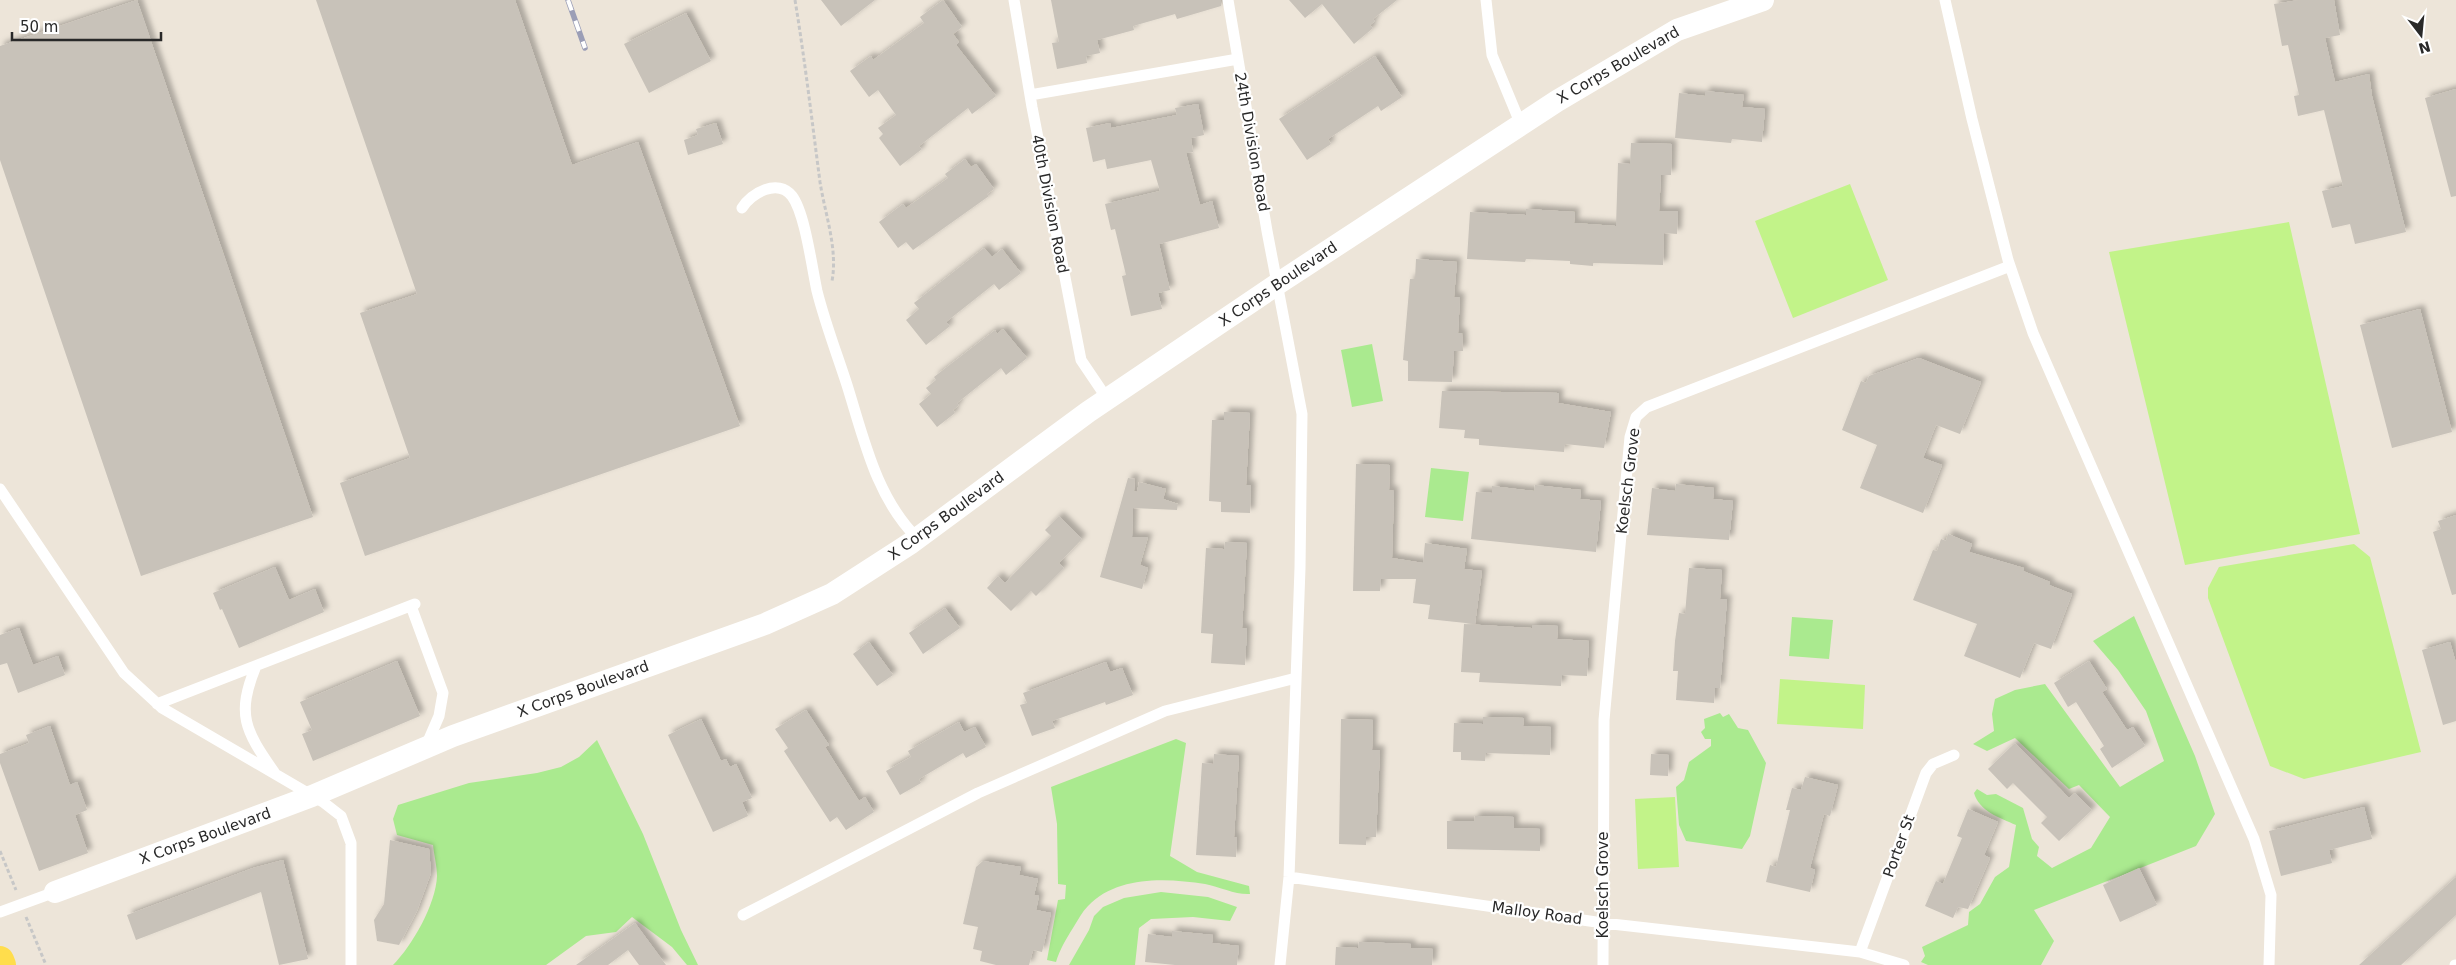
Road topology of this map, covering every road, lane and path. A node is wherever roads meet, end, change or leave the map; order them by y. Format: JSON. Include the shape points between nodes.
{"nodes":[{"id":1,"x":794,"y":0,"type":"edge"},
{"id":2,"x":1014,"y":0,"type":"edge"},
{"id":3,"x":1228,"y":0,"type":"edge"},
{"id":4,"x":1486,"y":0,"type":"edge"},
{"id":5,"x":1763,"y":0,"type":"edge"},
{"id":6,"x":1945,"y":0,"type":"edge"},
{"id":7,"x":1238,"y":59,"type":"junction"},
{"id":8,"x":1030,"y":95,"type":"junction"},
{"id":9,"x":1521,"y":125,"type":"junction"},
{"id":10,"x":742,"y":208,"type":"dead end"},
{"id":11,"x":2010,"y":266,"type":"junction"},
{"id":12,"x":1279,"y":283,"type":"junction"},
{"id":13,"x":823,"y":313,"type":"junction"},
{"id":14,"x":1108,"y":400,"type":"junction"},
{"id":15,"x":0,"y":489,"type":"edge"},
{"id":16,"x":917,"y":538,"type":"junction"},
{"id":17,"x":256,"y":666,"type":"junction"},
{"id":18,"x":1296,"y":678,"type":"junction"},
{"id":19,"x":158,"y":704,"type":"junction"},
{"id":20,"x":426,"y":748,"type":"junction"},
{"id":21,"x":1954,"y":755,"type":"dead end"},
{"id":22,"x":277,"y":776,"type":"junction"},
{"id":23,"x":312,"y":796,"type":"junction"},
{"id":24,"x":1289,"y":876,"type":"junction"},
{"id":25,"x":55,"y":892,"type":"joint"},
{"id":26,"x":0,"y":912,"type":"edge"},
{"id":27,"x":743,"y":915,"type":"dead end"},
{"id":28,"x":1603,"y":923,"type":"junction"},
{"id":29,"x":38,"y":946,"type":"dead end"},
{"id":30,"x":1860,"y":952,"type":"junction"},
{"id":31,"x":0,"y":960,"type":"edge"},
{"id":32,"x":2,"y":965,"type":"edge"},
{"id":33,"x":46,"y":965,"type":"edge"},
{"id":34,"x":350,"y":965,"type":"edge"},
{"id":35,"x":1280,"y":965,"type":"edge"},
{"id":36,"x":1603,"y":965,"type":"edge"},
{"id":37,"x":1904,"y":965,"type":"edge"},
{"id":38,"x":2269,"y":965,"type":"edge"}],
"edges":[{"from":1,"to":13,"type":"path","via":[[810,88],[820,183],[831,243],[832,278]]},
{"from":2,"to":8,"type":"lane","name":"40th Division Road"},
{"from":3,"to":7,"type":"lane","name":"24th Division Road"},
{"from":4,"to":9,"type":"lane","via":[[1492,55]]},
{"from":5,"to":9,"type":"street","name":"X Corps Boulevard","via":[[1678,30]]},
{"from":6,"to":11,"type":"lane"},
{"from":7,"to":8,"type":"lane"},
{"from":7,"to":12,"type":"lane","name":"24th Division Road"},
{"from":8,"to":14,"type":"lane","name":"40th Division Road","via":[[1080,360]]},
{"from":9,"to":12,"type":"street","name":"X Corps Boulevard"},
{"from":10,"to":13,"type":"lane","via":[[748,199],[770,188],[781,188],[792,195]]},
{"from":11,"to":28,"type":"lane","name":"Koelsch Grove","via":[[1647,407],[1636,417],[1630,437],[1604,720]]},
{"from":11,"to":38,"type":"lane","via":[[2034,333],[2254,839],[2271,895]]},
{"from":12,"to":14,"type":"street","name":"X Corps Boulevard"},
{"from":12,"to":18,"type":"lane","name":"24th Division Road","via":[[1302,414]]},
{"from":13,"to":16,"type":"lane","via":[[870,460],[894,512]]},
{"from":14,"to":16,"type":"street","name":"X Corps Boulevard"},
{"from":15,"to":19,"type":"lane","via":[[124,673]]},
{"from":16,"to":20,"type":"street","name":"X Corps Boulevard","via":[[832,594],[765,624]]},
{"from":17,"to":19,"type":"lane"},
{"from":17,"to":20,"type":"lane","via":[[413,605],[443,693],[439,716]]},
{"from":17,"to":22,"type":"lane","via":[[246,692],[246,722]]},
{"from":18,"to":24,"type":"lane","name":"24th Division Road"},
{"from":18,"to":27,"type":"lane","via":[[1165,711],[978,793]]},
{"from":19,"to":22,"type":"lane"},
{"from":20,"to":23,"type":"street","name":"X Corps Boulevard"},
{"from":21,"to":30,"type":"lane","name":"Porter St","via":[[1933,764],[1926,773]]},
{"from":22,"to":23,"type":"lane"},
{"from":23,"to":25,"type":"street","name":"X Corps Boulevard"},
{"from":23,"to":34,"type":"lane","via":[[341,816],[351,843]]},
{"from":24,"to":28,"type":"lane","name":"Malloy Road"},
{"from":24,"to":35,"type":"lane","name":"24th Division Road"},
{"from":25,"to":26,"type":"lane"},
{"from":28,"to":30,"type":"lane","name":"Malloy Road"},
{"from":28,"to":36,"type":"lane","name":"Koelsch Grove"},
{"from":29,"to":33,"type":"path"},
{"from":30,"to":37,"type":"lane","name":"Malloy Road"},
{"from":31,"to":32,"type":"main road"}]}
